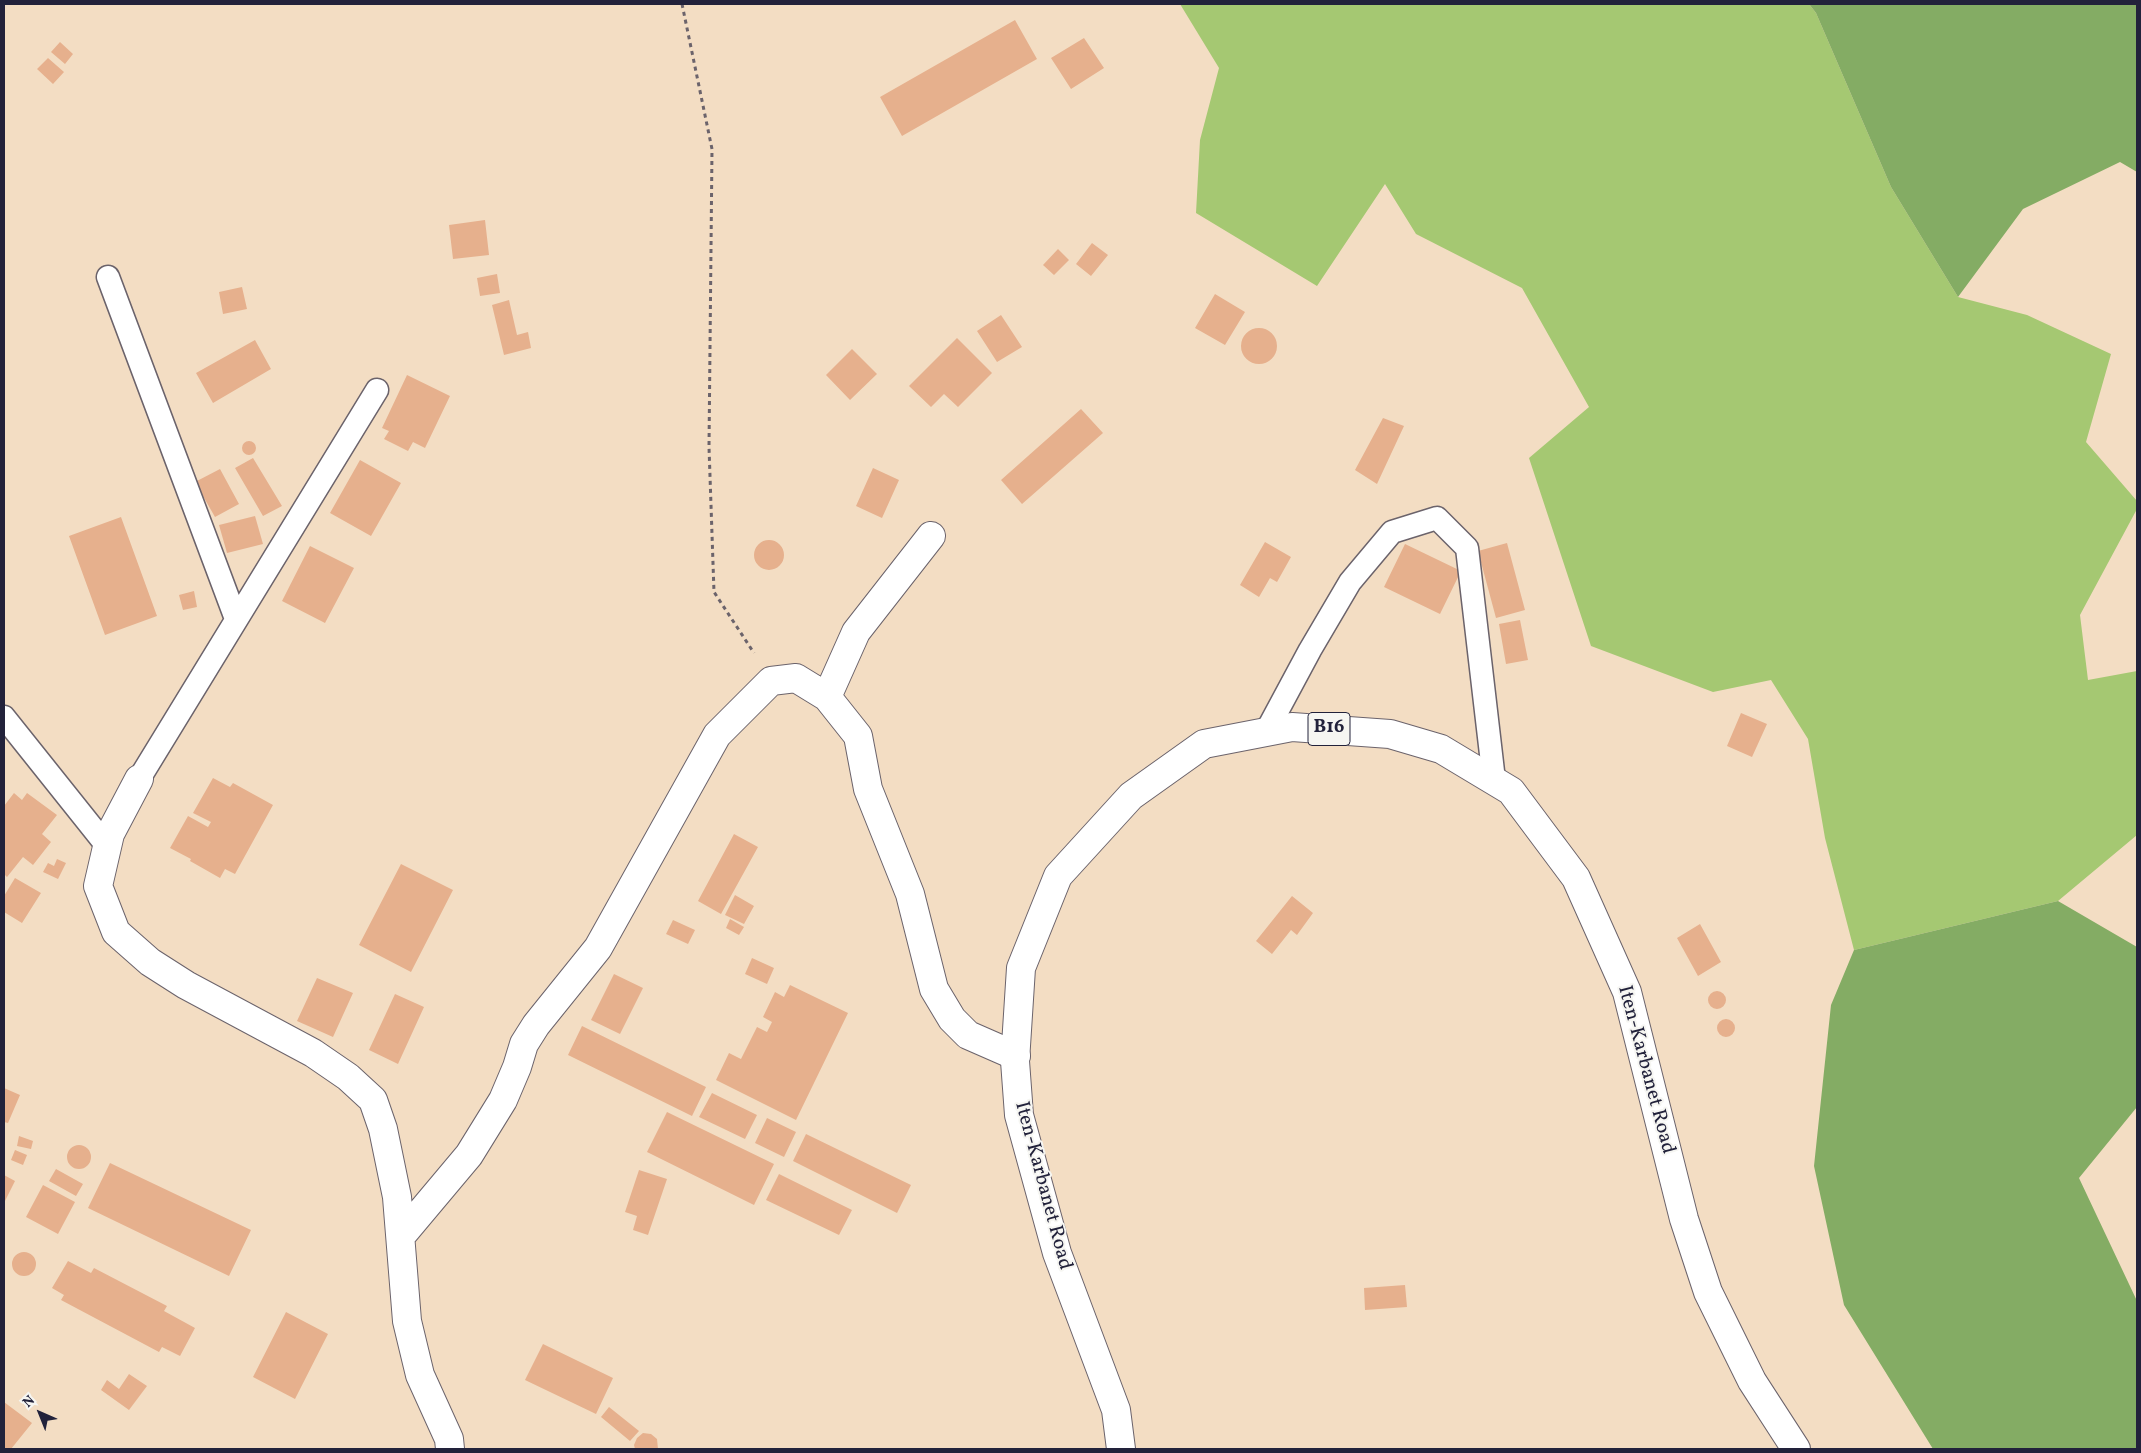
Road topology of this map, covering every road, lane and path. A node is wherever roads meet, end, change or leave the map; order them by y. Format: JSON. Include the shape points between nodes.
{"nodes":[{"id":1,"x":682,"y":4,"type":"edge"},
{"id":2,"x":108,"y":277,"type":"dead end"},
{"id":3,"x":377,"y":390,"type":"dead end"},
{"id":4,"x":931,"y":536,"type":"dead end"},
{"id":5,"x":236,"y":619,"type":"junction"},
{"id":6,"x":771,"y":681,"type":"junction"},
{"id":7,"x":827,"y":697,"type":"junction"},
{"id":8,"x":4,"y":717,"type":"edge"},
{"id":9,"x":1266,"y":732,"type":"junction"},
{"id":10,"x":138,"y":779,"type":"joint"},
{"id":11,"x":1494,"y":780,"type":"junction"},
{"id":12,"x":107,"y":846,"type":"junction"},
{"id":13,"x":1016,"y":1056,"type":"junction"},
{"id":14,"x":401,"y":1236,"type":"junction"},
{"id":15,"x":450,"y":1449,"type":"edge"},
{"id":16,"x":1121,"y":1449,"type":"edge"},
{"id":17,"x":1796,"y":1449,"type":"edge"}],
"edges":[{"from":1,"to":6,"type":"path","via":[[712,149],[709,447],[714,592]]},
{"from":2,"to":5,"type":"lane"},
{"from":3,"to":5,"type":"lane"},
{"from":4,"to":7,"type":"street","via":[[856,632]]},
{"from":5,"to":10,"type":"lane"},
{"from":6,"to":7,"type":"street","via":[[796,678]]},
{"from":6,"to":14,"type":"street","via":[[717,735],[598,948],[524,1044],[503,1100],[469,1155]]},
{"from":7,"to":13,"type":"street","via":[[858,736],[868,788],[910,894],[934,989],[952,1019],[968,1034]]},
{"from":8,"to":12,"type":"lane"},
{"from":9,"to":11,"type":"street","name":"Iten-Karbanet Road","number":"B16","via":[[1292,727],[1390,734],[1441,749]]},
{"from":9,"to":11,"type":"lane","via":[[1350,582],[1392,532],[1437,518],[1467,548]]},
{"from":9,"to":13,"type":"street","name":"Iten-Karbanet Road","number":"B16","via":[[1204,744],[1131,796],[1058,876],[1021,968]]},
{"from":10,"to":12,"type":"street"},
{"from":11,"to":17,"type":"street","name":"Iten-Karbanet Road","number":"B16","via":[[1511,790],[1576,878],[1627,992],[1684,1220],[1708,1292],[1752,1381]]},
{"from":12,"to":14,"type":"street","via":[[98,886],[116,932],[150,962],[186,986],[314,1053],[348,1077],[372,1100],[382,1129]]},
{"from":13,"to":16,"type":"street","name":"Iten-Karbanet Road","number":"B16","via":[[1019,1115],[1057,1253],[1116,1410]]},
{"from":14,"to":15,"type":"street","via":[[407,1321],[420,1375],[449,1439]]}]}
